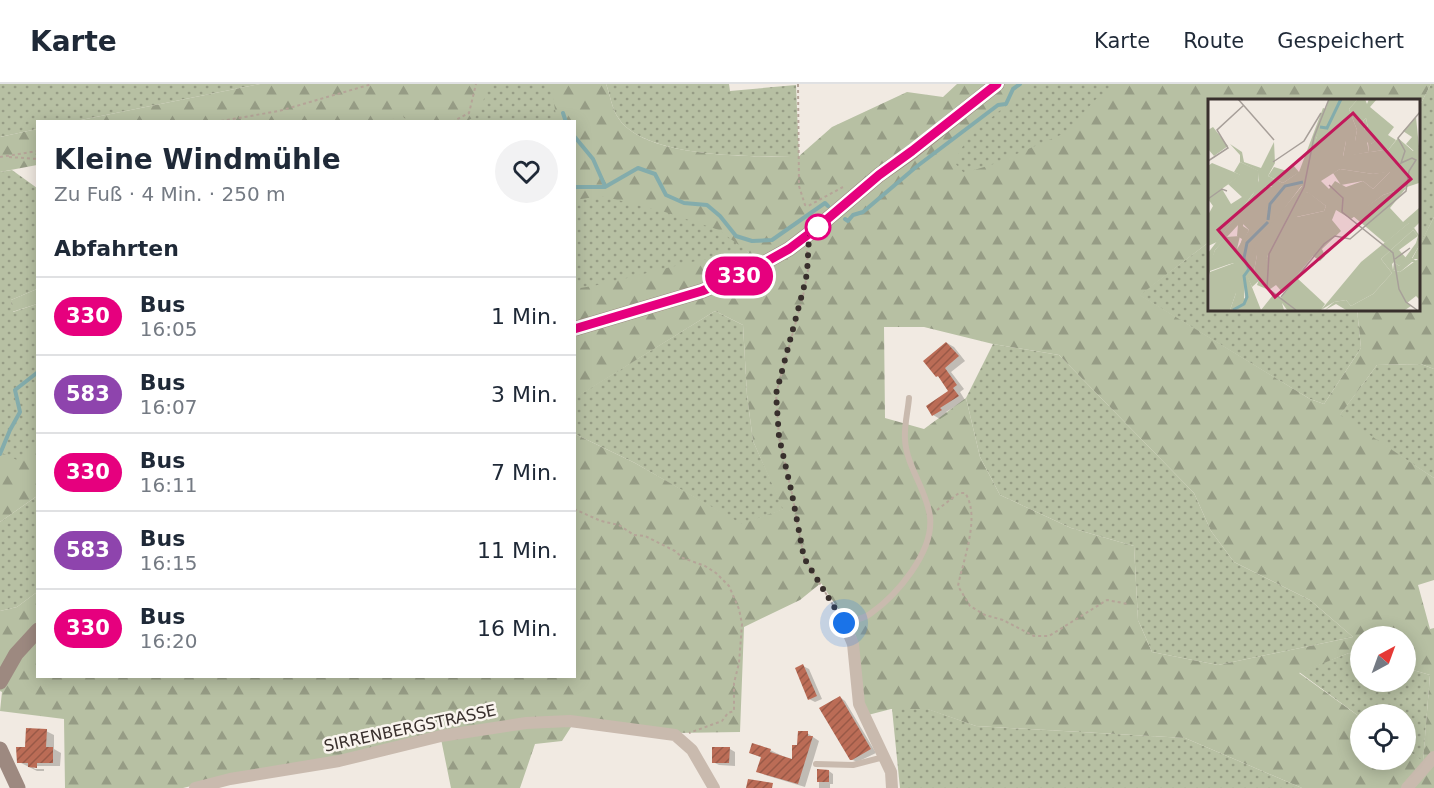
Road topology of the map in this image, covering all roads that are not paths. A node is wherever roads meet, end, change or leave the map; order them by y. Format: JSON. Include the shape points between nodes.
{"nodes":[{"id":1,"x":997,"y":84,"type":"edge"},
{"id":2,"x":576,"y":328,"type":"edge"},
{"id":3,"x":909,"y":398,"type":"dead end"},
{"id":4,"x":844,"y":623,"type":"joint"},
{"id":5,"x":36,"y":632,"type":"edge"},
{"id":6,"x":0,"y":681,"type":"edge"},
{"id":7,"x":1,"y":756,"type":"edge"},
{"id":8,"x":884,"y":757,"type":"junction"},
{"id":9,"x":1434,"y":758,"type":"edge"},
{"id":10,"x":816,"y":764,"type":"dead end"},
{"id":11,"x":18,"y":788,"type":"edge"},
{"id":12,"x":195,"y":788,"type":"edge"},
{"id":13,"x":714,"y":788,"type":"edge"},
{"id":14,"x":892,"y":788,"type":"edge"},
{"id":15,"x":1407,"y":788,"type":"edge"}],
"edges":[{"from":1,"to":2,"type":"main road","via":[[789,249],[702,291]]},
{"from":3,"to":4,"type":"lane","via":[[905,439],[930,516],[926,546],[912,571],[888,599],[868,616]]},
{"from":4,"to":8,"type":"street","via":[[854,644],[859,704]]},
{"from":5,"to":6,"type":"main road","via":[[16,654]]},
{"from":7,"to":11,"type":"main road"},
{"from":8,"to":10,"type":"lane","via":[[853,765]]},
{"from":8,"to":14,"type":"street","via":[[891,772]]},
{"from":9,"to":15,"type":"street"},
{"from":12,"to":13,"type":"street","name":"SIRRENBERGSTRASSE","via":[[339,761],[441,736],[526,723],[570,721],[675,735],[692,750]]}]}
